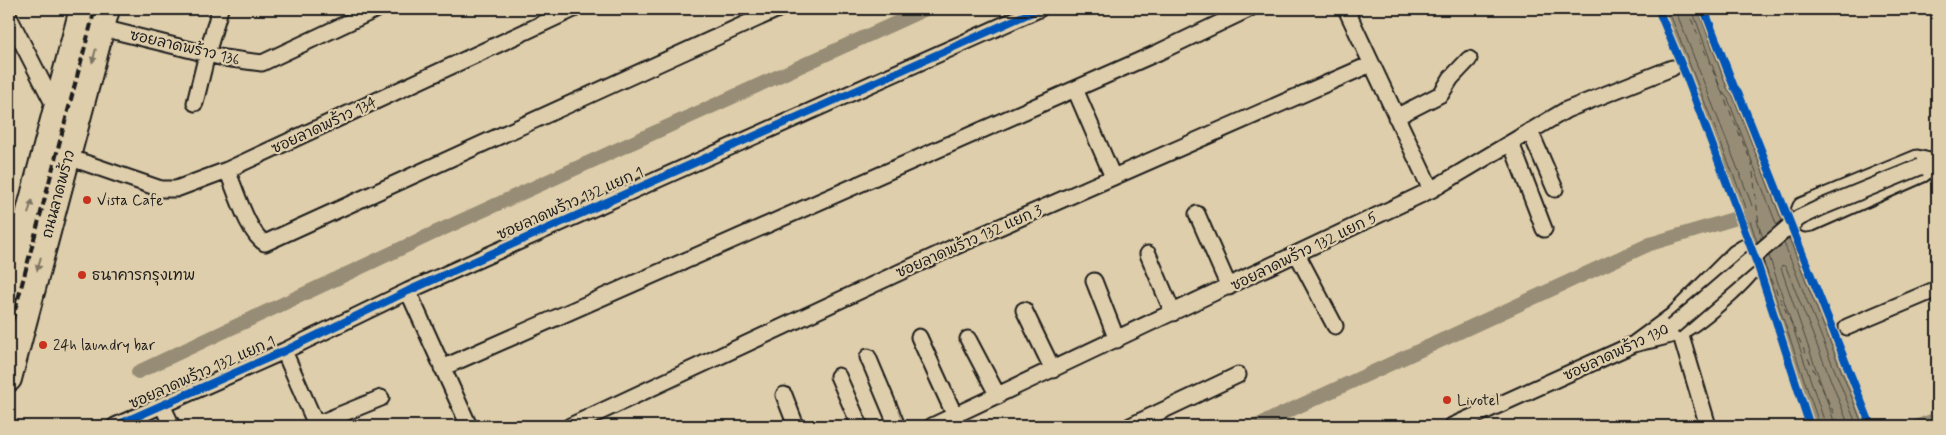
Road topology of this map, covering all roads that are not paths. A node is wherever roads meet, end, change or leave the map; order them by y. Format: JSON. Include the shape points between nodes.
{"nodes":[{"id":1,"x":82,"y":9,"type":"edge"},
{"id":2,"x":220,"y":9,"type":"edge"},
{"id":3,"x":377,"y":9,"type":"edge"},
{"id":4,"x":574,"y":9,"type":"edge"},
{"id":5,"x":778,"y":9,"type":"edge"},
{"id":6,"x":1038,"y":9,"type":"edge"},
{"id":7,"x":1249,"y":9,"type":"edge"},
{"id":8,"x":1346,"y":9,"type":"edge"},
{"id":9,"x":9,"y":17,"type":"edge"},
{"id":10,"x":104,"y":18,"type":"edge"},
{"id":11,"x":207,"y":54,"type":"junction"},
{"id":12,"x":1469,"y":59,"type":"dead end"},
{"id":13,"x":1371,"y":64,"type":"junction"},
{"id":14,"x":1672,"y":68,"type":"dead end"},
{"id":15,"x":1075,"y":89,"type":"junction"},
{"id":16,"x":195,"y":103,"type":"dead end"},
{"id":17,"x":56,"y":108,"type":"junction"},
{"id":18,"x":1396,"y":117,"type":"junction"},
{"id":19,"x":1530,"y":131,"type":"junction"},
{"id":20,"x":1511,"y":143,"type":"junction"},
{"id":21,"x":68,"y":157,"type":"junction"},
{"id":22,"x":1930,"y":163,"type":"edge"},
{"id":23,"x":1546,"y":168,"type":"junction"},
{"id":24,"x":227,"y":170,"type":"junction"},
{"id":25,"x":1523,"y":176,"type":"junction"},
{"id":26,"x":1113,"y":177,"type":"junction"},
{"id":27,"x":1555,"y":189,"type":"dead end"},
{"id":28,"x":1431,"y":190,"type":"junction"},
{"id":29,"x":1197,"y":214,"type":"dead end"},
{"id":30,"x":1544,"y":229,"type":"dead end"},
{"id":31,"x":1148,"y":254,"type":"dead end"},
{"id":32,"x":1297,"y":254,"type":"junction"},
{"id":33,"x":1094,"y":281,"type":"dead end"},
{"id":34,"x":9,"y":284,"type":"edge"},
{"id":35,"x":1229,"y":286,"type":"junction"},
{"id":36,"x":1937,"y":289,"type":"edge"},
{"id":37,"x":408,"y":291,"type":"junction"},
{"id":38,"x":1024,"y":310,"type":"dead end"},
{"id":39,"x":1173,"y":314,"type":"junction"},
{"id":40,"x":1336,"y":326,"type":"dead end"},
{"id":41,"x":1846,"y":327,"type":"dead end"},
{"id":42,"x":1676,"y":329,"type":"junction"},
{"id":43,"x":919,"y":337,"type":"dead end"},
{"id":44,"x":968,"y":340,"type":"dead end"},
{"id":45,"x":1117,"y":340,"type":"junction"},
{"id":46,"x":1634,"y":344,"type":"junction"},
{"id":47,"x":284,"y":351,"type":"junction"},
{"id":48,"x":868,"y":357,"type":"dead end"},
{"id":49,"x":442,"y":368,"type":"junction"},
{"id":50,"x":1053,"y":370,"type":"junction"},
{"id":51,"x":1238,"y":375,"type":"dead end"},
{"id":52,"x":838,"y":376,"type":"dead end"},
{"id":53,"x":9,"y":379,"type":"edge"},
{"id":54,"x":784,"y":395,"type":"dead end"},
{"id":55,"x":998,"y":396,"type":"junction"},
{"id":56,"x":381,"y":398,"type":"dead end"},
{"id":57,"x":162,"y":405,"type":"junction"},
{"id":58,"x":955,"y":416,"type":"junction"},
{"id":59,"x":115,"y":426,"type":"edge"},
{"id":60,"x":172,"y":426,"type":"edge"},
{"id":61,"x":470,"y":426,"type":"edge"},
{"id":62,"x":570,"y":426,"type":"edge"},
{"id":63,"x":796,"y":426,"type":"edge"},
{"id":64,"x":860,"y":426,"type":"edge"},
{"id":65,"x":896,"y":426,"type":"edge"},
{"id":66,"x":932,"y":426,"type":"edge"},
{"id":67,"x":1130,"y":426,"type":"edge"},
{"id":68,"x":1452,"y":426,"type":"edge"},
{"id":69,"x":1708,"y":426,"type":"edge"}],
"edges":[{"from":1,"to":17,"type":"main road","name":"ถนนลาดพร้าว"},
{"from":2,"to":11,"type":"street"},
{"from":3,"to":11,"type":"street","name":"ซอยลาดพร้าว 136","via":[[262,63]]},
{"from":4,"to":24,"type":"street","name":"ซอยลาดพร้าว 134"},
{"from":5,"to":24,"type":"street","via":[[265,243],[258,240],[252,230]]},
{"from":6,"to":37,"type":"street","name":"ซอยลาดพร้าว 132 แยก 1"},
{"from":7,"to":15,"type":"street"},
{"from":8,"to":13,"type":"street"},
{"from":9,"to":17,"type":"street"},
{"from":10,"to":11,"type":"street","name":"ซอยลาดพร้าว 136"},
{"from":10,"to":21,"type":"main road","name":"ถนนลาดพร้าว","one_way":true},
{"from":11,"to":16,"type":"street"},
{"from":12,"to":18,"type":"street","via":[[1441,94]]},
{"from":13,"to":18,"type":"street"},
{"from":13,"to":26,"type":"street","name":"ซอยลาดพร้าว 132 แยก 3"},
{"from":14,"to":19,"type":"street","name":"ซอยลาดพร้าว 132 แยก 5","via":[[1566,110]]},
{"from":15,"to":26,"type":"street"},
{"from":15,"to":49,"type":"street"},
{"from":34,"to":17,"type":"main road","name":"ถนนลาดพร้าว","one_way":true},
{"from":18,"to":28,"type":"street"},
{"from":19,"to":20,"type":"street","name":"ซอยลาดพร้าว 132 แยก 5"},
{"from":19,"to":23,"type":"street"},
{"from":20,"to":25,"type":"street"},
{"from":20,"to":28,"type":"street","name":"ซอยลาดพร้าว 132 แยก 5"},
{"from":21,"to":24,"type":"street","name":"ซอยลาดพร้าว 134","via":[[161,189],[176,189]]},
{"from":21,"to":53,"type":"main road","name":"ถนนลาดพร้าว","one_way":true},
{"from":22,"to":22,"type":"street","via":[[1922,174],[1812,223],[1806,224],[1799,211],[1801,206],[1917,158]]},
{"from":22,"to":42,"type":"street","name":"ซอยลาดพร้าว 130","bridge":true,"via":[[1799,218],[1743,264]]},
{"from":23,"to":25,"type":"street"},
{"from":23,"to":27,"type":"street"},
{"from":25,"to":30,"type":"street"},
{"from":26,"to":62,"type":"street","name":"ซอยลาดพร้าว 132 แยก 3","via":[[954,247]]},
{"from":28,"to":32,"type":"street","name":"ซอยลาดพร้าว 132 แยก 5"},
{"from":29,"to":35,"type":"street"},
{"from":31,"to":39,"type":"street"},
{"from":32,"to":35,"type":"street","name":"ซอยลาดพร้าว 132 แยก 5"},
{"from":32,"to":40,"type":"street"},
{"from":33,"to":45,"type":"street"},
{"from":35,"to":39,"type":"street","name":"ซอยลาดพร้าว 132 แยก 5"},
{"from":36,"to":41,"type":"street"},
{"from":37,"to":47,"type":"street","name":"ซอยลาดพร้าว 132 แยก 1"},
{"from":37,"to":49,"type":"street"},
{"from":38,"to":50,"type":"street"},
{"from":39,"to":45,"type":"street","name":"ซอยลาดพร้าว 132 แยก 5"},
{"from":42,"to":46,"type":"street","name":"ซอยลาดพร้าว 130"},
{"from":42,"to":46,"type":"street","via":[[1718,304],[1751,273],[1755,266],[1752,256],[1743,248],[1735,253],[1672,316]]},
{"from":42,"to":69,"type":"street"},
{"from":43,"to":58,"type":"street"},
{"from":44,"to":55,"type":"street"},
{"from":45,"to":50,"type":"street","name":"ซอยลาดพร้าว 132 แยก 5"},
{"from":46,"to":68,"type":"street","name":"ซอยลาดพร้าว 130"},
{"from":47,"to":56,"type":"street","via":[[314,420],[322,422]]},
{"from":47,"to":57,"type":"street","name":"ซอยลาดพร้าว 132 แยก 1"},
{"from":48,"to":65,"type":"street"},
{"from":49,"to":61,"type":"street"},
{"from":50,"to":55,"type":"street","name":"ซอยลาดพร้าว 132 แยก 5"},
{"from":51,"to":67,"type":"street"},
{"from":52,"to":64,"type":"street"},
{"from":54,"to":63,"type":"street"},
{"from":55,"to":58,"type":"street","name":"ซอยลาดพร้าว 132 แยก 5"},
{"from":57,"to":59,"type":"street","name":"ซอยลาดพร้าว 132 แยก 1"},
{"from":57,"to":60,"type":"street"},
{"from":58,"to":66,"type":"street","name":"ซอยลาดพร้าว 132 แยก 5"}]}
